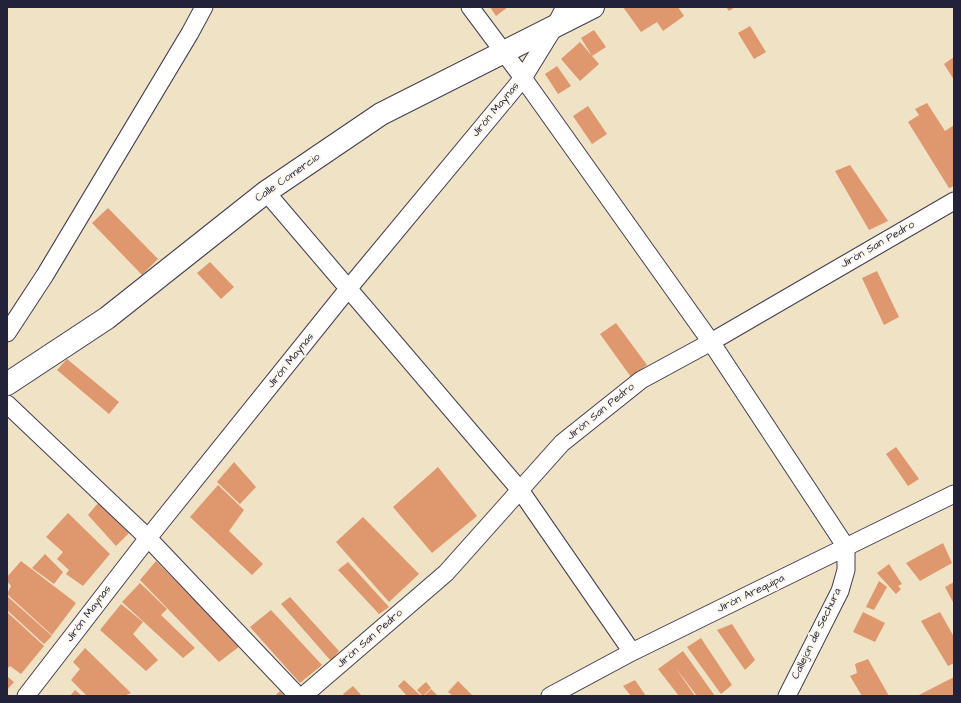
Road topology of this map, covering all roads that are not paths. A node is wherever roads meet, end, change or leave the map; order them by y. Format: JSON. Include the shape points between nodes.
{"nodes":[{"id":1,"x":204,"y":7,"type":"edge"},
{"id":2,"x":470,"y":7,"type":"edge"},
{"id":3,"x":565,"y":7,"type":"edge"},
{"id":4,"x":593,"y":7,"type":"edge"},
{"id":5,"x":555,"y":26,"type":"junction"},
{"id":6,"x":503,"y":51,"type":"junction"},
{"id":7,"x":523,"y":78,"type":"junction"},
{"id":8,"x":266,"y":192,"type":"junction"},
{"id":9,"x":954,"y":201,"type":"edge"},
{"id":10,"x":348,"y":289,"type":"junction"},
{"id":11,"x":7,"y":333,"type":"edge"},
{"id":12,"x":711,"y":342,"type":"junction"},
{"id":13,"x":7,"y":384,"type":"edge"},
{"id":14,"x":7,"y":404,"type":"edge"},
{"id":15,"x":520,"y":490,"type":"junction"},
{"id":16,"x":954,"y":494,"type":"edge"},
{"id":17,"x":148,"y":538,"type":"junction"},
{"id":18,"x":846,"y":547,"type":"junction"},
{"id":19,"x":632,"y":652,"type":"junction"},
{"id":20,"x":26,"y":696,"type":"edge"},
{"id":21,"x":298,"y":696,"type":"edge"},
{"id":22,"x":303,"y":696,"type":"edge"},
{"id":23,"x":550,"y":696,"type":"edge"},
{"id":24,"x":787,"y":696,"type":"edge"}],
"edges":[{"from":1,"to":11,"type":"street"},
{"from":2,"to":6,"type":"street"},
{"from":3,"to":5,"type":"street","name":"Jirón Maynas"},
{"from":4,"to":5,"type":"street","name":"Calle Comercio"},
{"from":5,"to":6,"type":"street","name":"Calle Comercio"},
{"from":5,"to":7,"type":"street","name":"Jirón Maynas"},
{"from":6,"to":7,"type":"street"},
{"from":6,"to":8,"type":"street","name":"Calle Comercio","via":[[382,114]]},
{"from":7,"to":10,"type":"street","name":"Jirón Maynas"},
{"from":7,"to":12,"type":"street"},
{"from":8,"to":10,"type":"street"},
{"from":8,"to":13,"type":"street","name":"Calle Comercio","via":[[107,318]]},
{"from":9,"to":12,"type":"street","name":"Jirón San Pedro"},
{"from":10,"to":15,"type":"street"},
{"from":10,"to":17,"type":"street","name":"Jirón Maynas"},
{"from":12,"to":15,"type":"street","name":"Jirón San Pedro","via":[[641,380],[562,443]]},
{"from":12,"to":18,"type":"street"},
{"from":14,"to":17,"type":"street"},
{"from":15,"to":19,"type":"street"},
{"from":15,"to":22,"type":"street","name":"Jirón San Pedro","via":[[446,573]]},
{"from":16,"to":18,"type":"street","name":"Jirón Arequipa"},
{"from":17,"to":20,"type":"street","name":"Jirón Maynas"},
{"from":17,"to":21,"type":"street"},
{"from":18,"to":19,"type":"street","name":"Jirón Arequipa"},
{"from":18,"to":24,"type":"street","name":"Callejon de Sechura","via":[[846,570],[840,591]]},
{"from":19,"to":23,"type":"street","name":"Jirón Arequipa"}]}
